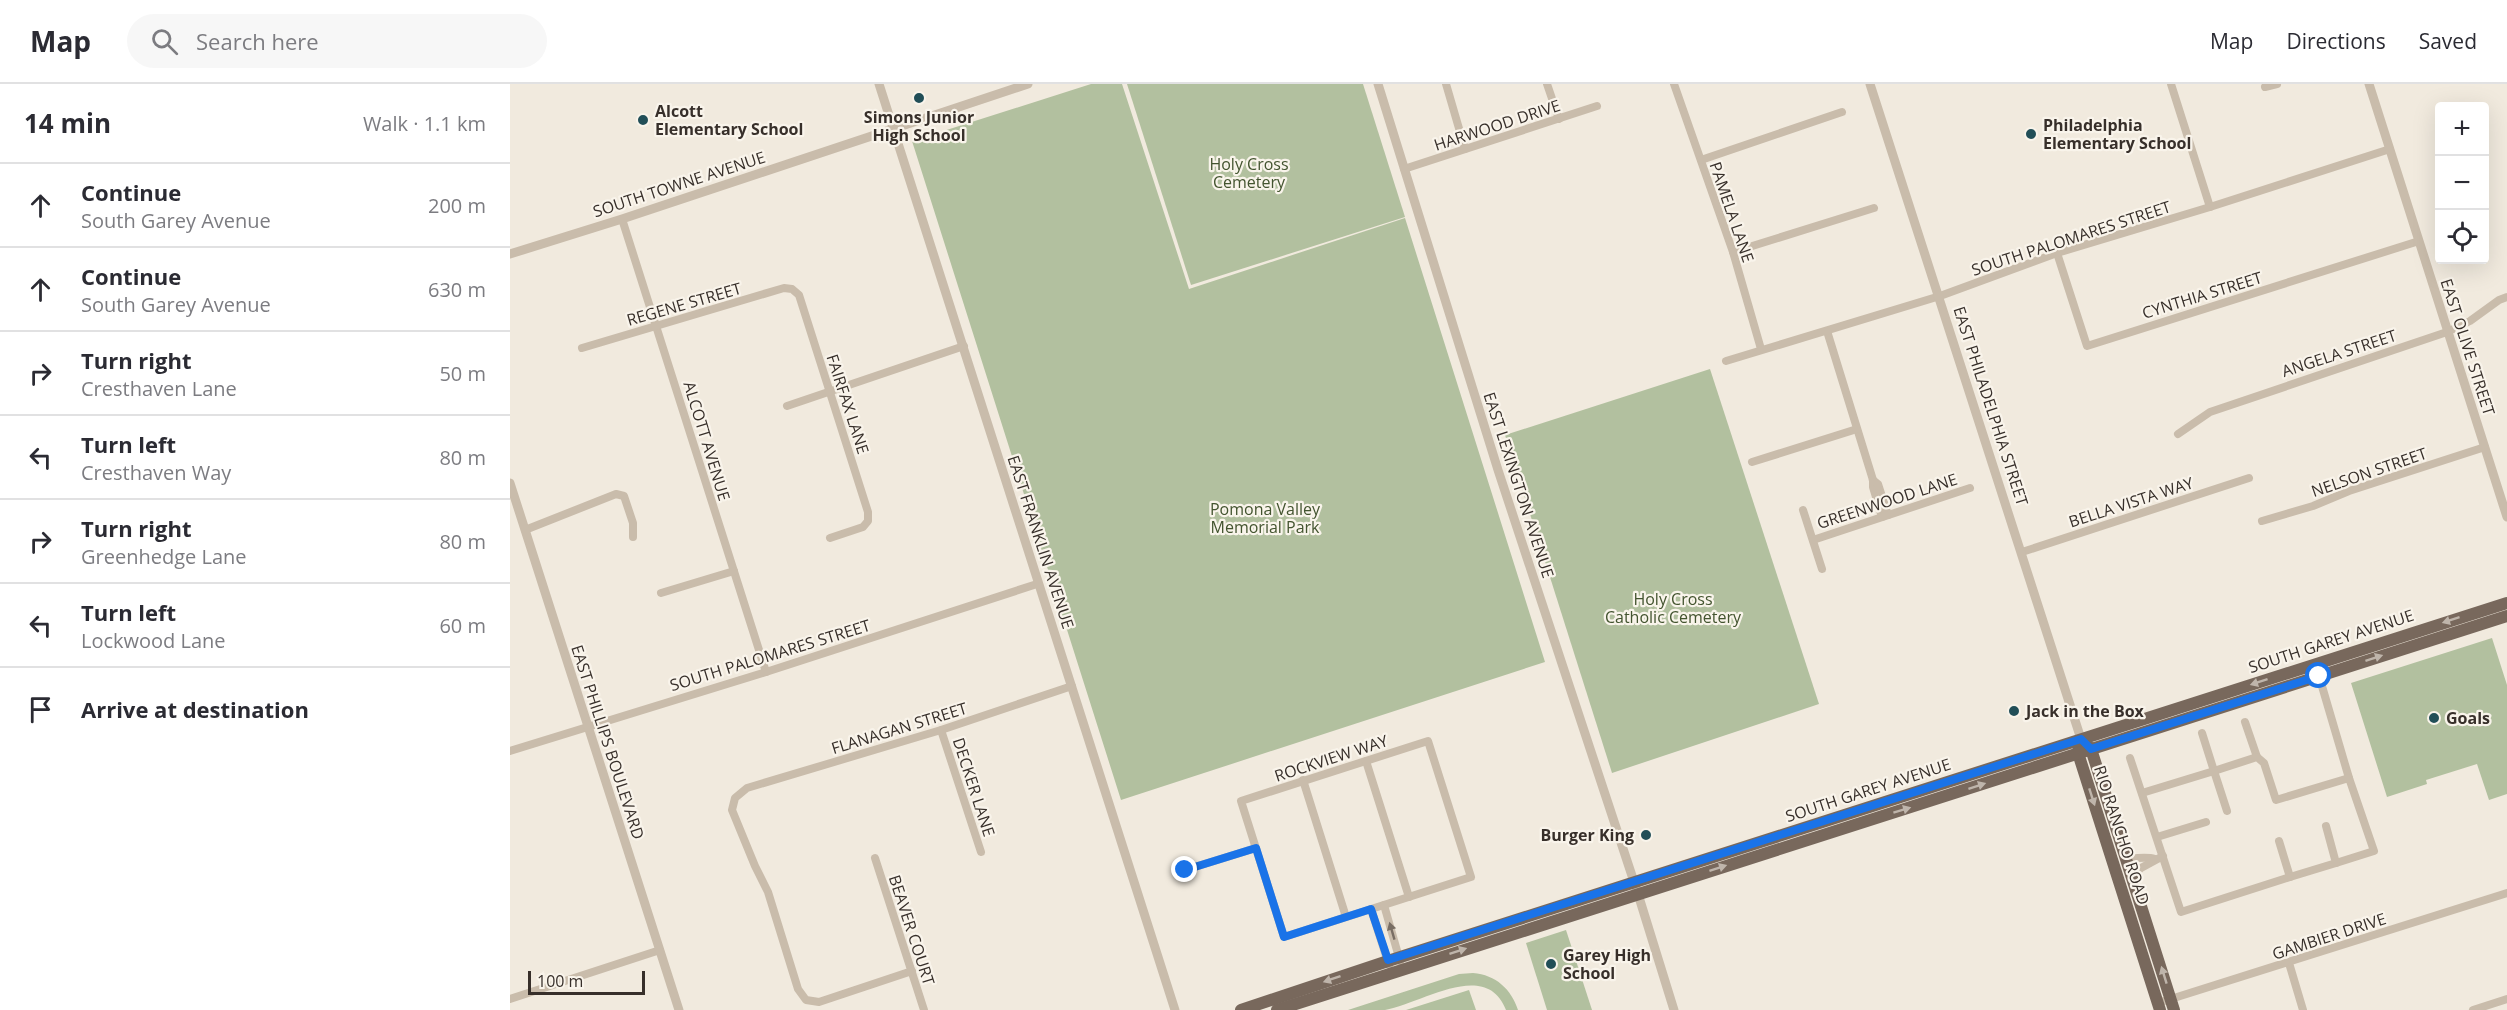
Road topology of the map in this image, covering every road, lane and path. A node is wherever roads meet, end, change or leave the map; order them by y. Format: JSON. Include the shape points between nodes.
{"nodes":[{"id":1,"x":879,"y":84,"type":"edge"},
{"id":2,"x":1028,"y":84,"type":"edge"},
{"id":3,"x":1378,"y":84,"type":"edge"},
{"id":4,"x":1446,"y":84,"type":"edge"},
{"id":5,"x":1547,"y":84,"type":"edge"},
{"id":6,"x":1674,"y":84,"type":"edge"},
{"id":7,"x":1870,"y":84,"type":"edge"},
{"id":8,"x":2171,"y":84,"type":"edge"},
{"id":9,"x":2277,"y":84,"type":"edge"},
{"id":10,"x":2369,"y":84,"type":"edge"},
{"id":11,"x":2265,"y":87,"type":"dead end"},
{"id":12,"x":1597,"y":106,"type":"dead end"},
{"id":13,"x":1842,"y":112,"type":"dead end"},
{"id":14,"x":1559,"y":119,"type":"junction"},
{"id":15,"x":893,"y":127,"type":"junction"},
{"id":16,"x":1465,"y":149,"type":"junction"},
{"id":17,"x":2390,"y":149,"type":"junction"},
{"id":18,"x":1701,"y":160,"type":"junction"},
{"id":19,"x":1404,"y":169,"type":"junction"},
{"id":20,"x":2210,"y":207,"type":"junction"},
{"id":21,"x":1874,"y":208,"type":"dead end"},
{"id":22,"x":622,"y":219,"type":"junction"},
{"id":23,"x":2418,"y":241,"type":"junction"},
{"id":24,"x":1733,"y":252,"type":"junction"},
{"id":25,"x":2057,"y":253,"type":"junction"},
{"id":26,"x":510,"y":254,"type":"edge"},
{"id":27,"x":792,"y":289,"type":"joint"},
{"id":28,"x":1940,"y":296,"type":"junction"},
{"id":29,"x":2507,"y":297,"type":"edge"},
{"id":30,"x":657,"y":326,"type":"junction"},
{"id":31,"x":1827,"y":331,"type":"junction"},
{"id":32,"x":2447,"y":332,"type":"junction"},
{"id":33,"x":964,"y":346,"type":"junction"},
{"id":34,"x":582,"y":348,"type":"dead end"},
{"id":35,"x":1761,"y":350,"type":"junction"},
{"id":36,"x":1726,"y":361,"type":"dead end"},
{"id":37,"x":830,"y":391,"type":"junction"},
{"id":38,"x":787,"y":406,"type":"dead end"},
{"id":39,"x":1857,"y":429,"type":"junction"},
{"id":40,"x":2178,"y":434,"type":"dead end"},
{"id":41,"x":2485,"y":447,"type":"junction"},
{"id":42,"x":1752,"y":462,"type":"dead end"},
{"id":43,"x":2249,"y":478,"type":"dead end"},
{"id":44,"x":510,"y":483,"type":"edge"},
{"id":45,"x":1970,"y":488,"type":"dead end"},
{"id":46,"x":1803,"y":510,"type":"dead end"},
{"id":47,"x":1885,"y":516,"type":"junction"},
{"id":48,"x":2507,"y":517,"type":"edge"},
{"id":49,"x":2262,"y":521,"type":"dead end"},
{"id":50,"x":525,"y":530,"type":"junction"},
{"id":51,"x":633,"y":537,"type":"dead end"},
{"id":52,"x":830,"y":538,"type":"dead end"},
{"id":53,"x":1813,"y":540,"type":"junction"},
{"id":54,"x":2022,"y":552,"type":"junction"},
{"id":55,"x":1822,"y":568,"type":"dead end"},
{"id":56,"x":734,"y":571,"type":"junction"},
{"id":57,"x":1037,"y":584,"type":"junction"},
{"id":58,"x":661,"y":593,"type":"dead end"},
{"id":59,"x":2507,"y":603,"type":"edge"},
{"id":60,"x":2507,"y":616,"type":"edge"},
{"id":61,"x":2317,"y":670,"type":"junction"},
{"id":62,"x":766,"y":672,"type":"junction"},
{"id":63,"x":1072,"y":686,"type":"junction"},
{"id":64,"x":2245,"y":722,"type":"dead end"},
{"id":65,"x":587,"y":726,"type":"junction"},
{"id":66,"x":941,"y":730,"type":"junction"},
{"id":67,"x":2202,"y":733,"type":"dead end"},
{"id":68,"x":2081,"y":739,"type":"junction"},
{"id":69,"x":2091,"y":749,"type":"junction"},
{"id":70,"x":510,"y":751,"type":"edge"},
{"id":71,"x":2078,"y":753,"type":"junction"},
{"id":72,"x":2130,"y":758,"type":"dead end"},
{"id":73,"x":2257,"y":758,"type":"junction"},
{"id":74,"x":1366,"y":760,"type":"junction"},
{"id":75,"x":2214,"y":771,"type":"junction"},
{"id":76,"x":2349,"y":778,"type":"junction"},
{"id":77,"x":1303,"y":780,"type":"junction"},
{"id":78,"x":1920,"y":790,"type":"junction"},
{"id":79,"x":2142,"y":793,"type":"junction"},
{"id":80,"x":1924,"y":803,"type":"junction"},
{"id":81,"x":2227,"y":811,"type":"dead end"},
{"id":82,"x":2206,"y":822,"type":"dead end"},
{"id":83,"x":2325,"y":826,"type":"dead end"},
{"id":84,"x":2157,"y":837,"type":"junction"},
{"id":85,"x":2279,"y":841,"type":"dead end"},
{"id":86,"x":1256,"y":848,"type":"junction"},
{"id":87,"x":981,"y":852,"type":"dead end"},
{"id":88,"x":875,"y":858,"type":"dead end"},
{"id":89,"x":2126,"y":858,"type":"junction"},
{"id":90,"x":2159,"y":858,"type":"junction"},
{"id":91,"x":2336,"y":863,"type":"junction"},
{"id":92,"x":2114,"y":867,"type":"junction"},
{"id":93,"x":1185,"y":870,"type":"dead end"},
{"id":94,"x":2133,"y":876,"type":"junction"},
{"id":95,"x":2290,"y":877,"type":"junction"},
{"id":96,"x":1636,"y":888,"type":"junction"},
{"id":97,"x":2507,"y":893,"type":"edge"},
{"id":98,"x":1409,"y":897,"type":"junction"},
{"id":99,"x":2140,"y":901,"type":"junction"},
{"id":100,"x":1383,"y":905,"type":"junction"},
{"id":101,"x":1371,"y":909,"type":"junction"},
{"id":102,"x":1346,"y":917,"type":"junction"},
{"id":103,"x":660,"y":950,"type":"junction"},
{"id":104,"x":2156,"y":950,"type":"junction"},
{"id":105,"x":2143,"y":955,"type":"junction"},
{"id":106,"x":2289,"y":963,"type":"junction"},
{"id":107,"x":1395,"y":965,"type":"junction"},
{"id":108,"x":912,"y":971,"type":"junction"},
{"id":109,"x":510,"y":999,"type":"edge"},
{"id":110,"x":2507,"y":999,"type":"edge"},
{"id":111,"x":2173,"y":1005,"type":"edge"},
{"id":112,"x":2159,"y":1007,"type":"edge"},
{"id":113,"x":679,"y":1010,"type":"edge"},
{"id":114,"x":924,"y":1010,"type":"edge"},
{"id":115,"x":1175,"y":1010,"type":"edge"},
{"id":116,"x":1241,"y":1010,"type":"edge"},
{"id":117,"x":1277,"y":1010,"type":"edge"},
{"id":118,"x":1674,"y":1010,"type":"edge"},
{"id":119,"x":2303,"y":1010,"type":"edge"},
{"id":120,"x":2473,"y":1010,"type":"edge"}],
"edges":[{"from":1,"to":15,"type":"street","name":"EAST FRANKLIN AVENUE"},
{"from":2,"to":15,"type":"street","name":"SOUTH TOWNE AVENUE"},
{"from":3,"to":19,"type":"street","name":"EAST LEXINGTON AVENUE"},
{"from":4,"to":16,"type":"street"},
{"from":5,"to":14,"type":"street"},
{"from":6,"to":18,"type":"street","name":"PAMELA LANE"},
{"from":7,"to":28,"type":"street","name":"EAST PHILADELPHIA STREET"},
{"from":8,"to":20,"type":"street"},
{"from":9,"to":11,"type":"street"},
{"from":10,"to":17,"type":"street","name":"EAST OLIVE STREET"},
{"from":12,"to":14,"type":"street","name":"HARWOOD DRIVE"},
{"from":13,"to":18,"type":"street"},
{"from":14,"to":16,"type":"street","name":"HARWOOD DRIVE"},
{"from":15,"to":22,"type":"street","name":"SOUTH TOWNE AVENUE"},
{"from":15,"to":33,"type":"street","name":"EAST FRANKLIN AVENUE"},
{"from":16,"to":19,"type":"street","name":"HARWOOD DRIVE"},
{"from":17,"to":20,"type":"street","name":"SOUTH PALOMARES STREET"},
{"from":17,"to":23,"type":"street","name":"EAST OLIVE STREET"},
{"from":18,"to":24,"type":"street","name":"PAMELA LANE"},
{"from":19,"to":96,"type":"street","name":"EAST LEXINGTON AVENUE","via":[[1497,470]]},
{"from":20,"to":25,"type":"street","name":"SOUTH PALOMARES STREET"},
{"from":21,"to":24,"type":"street"},
{"from":22,"to":26,"type":"street","name":"SOUTH TOWNE AVENUE"},
{"from":22,"to":30,"type":"street","name":"ALCOTT AVENUE"},
{"from":23,"to":25,"type":"street","name":"CYNTHIA STREET","via":[[2087,346]]},
{"from":23,"to":32,"type":"street","name":"EAST OLIVE STREET"},
{"from":24,"to":35,"type":"street","name":"PAMELA LANE"},
{"from":25,"to":28,"type":"street","name":"SOUTH PALOMARES STREET"},
{"from":27,"to":30,"type":"street","name":"REGENE STREET","via":[[784,288]]},
{"from":27,"to":37,"type":"street","name":"FAIRFAX LANE","via":[[799,295]]},
{"from":28,"to":31,"type":"street","name":"SOUTH PALOMARES STREET"},
{"from":28,"to":54,"type":"street","name":"EAST PHILADELPHIA STREET"},
{"from":29,"to":32,"type":"street","name":"ANGELA STREET"},
{"from":30,"to":34,"type":"street","name":"REGENE STREET"},
{"from":30,"to":56,"type":"street","name":"ALCOTT AVENUE"},
{"from":31,"to":35,"type":"street","name":"SOUTH PALOMARES STREET"},
{"from":31,"to":39,"type":"street"},
{"from":32,"to":40,"type":"street","name":"ANGELA STREET","via":[[2210,412]]},
{"from":32,"to":41,"type":"street","name":"EAST OLIVE STREET"},
{"from":33,"to":37,"type":"street"},
{"from":33,"to":57,"type":"street","name":"EAST FRANKLIN AVENUE"},
{"from":35,"to":36,"type":"street","name":"SOUTH PALOMARES STREET"},
{"from":37,"to":38,"type":"street"},
{"from":37,"to":52,"type":"street","name":"FAIRFAX LANE","via":[[868,512],[863,527]]},
{"from":39,"to":42,"type":"street"},
{"from":39,"to":47,"type":"street","via":[[1873,480],[1878,484]]},
{"from":41,"to":48,"type":"street","name":"EAST OLIVE STREET"},
{"from":41,"to":49,"type":"street","name":"NELSON STREET"},
{"from":43,"to":54,"type":"street","name":"BELLA VISTA WAY"},
{"from":44,"to":50,"type":"street","name":"EAST PHILLIPS BOULEVARD"},
{"from":45,"to":47,"type":"street","name":"GREENWOOD LANE"},
{"from":46,"to":53,"type":"street"},
{"from":47,"to":53,"type":"street","name":"GREENWOOD LANE"},
{"from":50,"to":51,"type":"street","via":[[616,494],[624,496],[633,523]]},
{"from":50,"to":65,"type":"street","name":"EAST PHILLIPS BOULEVARD"},
{"from":53,"to":55,"type":"street"},
{"from":54,"to":68,"type":"street","name":"EAST PHILADELPHIA STREET"},
{"from":56,"to":58,"type":"street"},
{"from":56,"to":62,"type":"street","name":"ALCOTT AVENUE"},
{"from":57,"to":62,"type":"street","name":"SOUTH PALOMARES STREET"},
{"from":57,"to":63,"type":"street","name":"EAST FRANKLIN AVENUE"},
{"from":59,"to":61,"type":"main road","name":"SOUTH GAREY AVENUE","one_way":true,"via":[[2338,657]]},
{"from":61,"to":60,"type":"main road","name":"SOUTH GAREY AVENUE","one_way":true},
{"from":61,"to":68,"type":"main road","name":"SOUTH GAREY AVENUE","one_way":true},
{"from":61,"to":69,"type":"main road","name":"SOUTH GAREY AVENUE","via":[[2299,683]]},
{"from":61,"to":76,"type":"street"},
{"from":62,"to":65,"type":"street","name":"SOUTH PALOMARES STREET"},
{"from":63,"to":66,"type":"street","name":"FLANAGAN STREET"},
{"from":63,"to":115,"type":"street","name":"EAST FRANKLIN AVENUE"},
{"from":64,"to":73,"type":"street"},
{"from":65,"to":70,"type":"street","name":"SOUTH PALOMARES STREET"},
{"from":65,"to":103,"type":"street","name":"EAST PHILLIPS BOULEVARD"},
{"from":66,"to":87,"type":"street","name":"DECKER LANE"},
{"from":66,"to":108,"type":"street","name":"FLANAGAN STREET","via":[[747,788],[735,798],[732,810],[768,892],[798,989],[806,1000],[819,1002]]},
{"from":67,"to":75,"type":"street"},
{"from":68,"to":69,"type":"main road","name":"RIO RANCHO ROAD"},
{"from":68,"to":71,"type":"main road","name":"RIO RANCHO ROAD"},
{"from":68,"to":78,"type":"main road","name":"SOUTH GAREY AVENUE"},
{"from":69,"to":71,"type":"main road","name":"SOUTH GAREY AVENUE"},
{"from":69,"to":89,"type":"main road","name":"RIO RANCHO ROAD"},
{"from":80,"to":71,"type":"main road","name":"SOUTH GAREY AVENUE","one_way":true},
{"from":71,"to":92,"type":"main road","name":"RIO RANCHO ROAD","one_way":true},
{"from":72,"to":79,"type":"street"},
{"from":73,"to":75,"type":"street"},
{"from":73,"to":76,"type":"street","via":[[2264,763],[2276,800]]},
{"from":74,"to":77,"type":"street","name":"ROCKVIEW WAY"},
{"from":74,"to":98,"type":"street"},
{"from":74,"to":98,"type":"street","name":"ROCKVIEW WAY","via":[[1428,741],[1471,877]]},
{"from":75,"to":79,"type":"street"},
{"from":75,"to":81,"type":"street"},
{"from":76,"to":91,"type":"street","via":[[2374,851]]},
{"from":77,"to":86,"type":"street","name":"ROCKVIEW WAY","via":[[1242,801]]},
{"from":77,"to":102,"type":"street"},
{"from":78,"to":80,"type":"main road"},
{"from":78,"to":96,"type":"main road","name":"SOUTH GAREY AVENUE"},
{"from":79,"to":84,"type":"street"},
{"from":96,"to":80,"type":"main road","name":"SOUTH GAREY AVENUE","one_way":true},
{"from":82,"to":84,"type":"street"},
{"from":83,"to":91,"type":"street"},
{"from":84,"to":90,"type":"street"},
{"from":85,"to":95,"type":"street"},
{"from":86,"to":93,"type":"street"},
{"from":86,"to":102,"type":"street","via":[[1284,937]]},
{"from":88,"to":108,"type":"street","name":"BEAVER COURT"},
{"from":89,"to":90,"type":"street"},
{"from":89,"to":94,"type":"main road","name":"RIO RANCHO ROAD"},
{"from":90,"to":94,"type":"street"},
{"from":90,"to":95,"type":"street","via":[[2181,912]]},
{"from":91,"to":95,"type":"street"},
{"from":92,"to":99,"type":"main road","via":[[2125,874],[2131,891]]},
{"from":92,"to":105,"type":"main road","name":"RIO RANCHO ROAD"},
{"from":94,"to":99,"type":"main road","name":"RIO RANCHO ROAD"},
{"from":96,"to":107,"type":"main road","name":"SOUTH GAREY AVENUE"},
{"from":96,"to":118,"type":"street","name":"EAST LEXINGTON AVENUE"},
{"from":97,"to":106,"type":"street","name":"GAMBIER DRIVE"},
{"from":98,"to":100,"type":"street"},
{"from":99,"to":104,"type":"main road","name":"RIO RANCHO ROAD"},
{"from":100,"to":101,"type":"street"},
{"from":107,"to":100,"type":"street","one_way":true},
{"from":101,"to":102,"type":"street"},
{"from":101,"to":107,"type":"street"},
{"from":103,"to":109,"type":"street"},
{"from":103,"to":113,"type":"street","name":"EAST PHILLIPS BOULEVARD"},
{"from":104,"to":105,"type":"main road"},
{"from":111,"to":104,"type":"main road","name":"RIO RANCHO ROAD","one_way":true},
{"from":105,"to":112,"type":"main road","name":"RIO RANCHO ROAD"},
{"from":106,"to":111,"type":"street","name":"GAMBIER DRIVE"},
{"from":106,"to":119,"type":"street"},
{"from":107,"to":116,"type":"main road","name":"SOUTH GAREY AVENUE","one_way":true},
{"from":107,"to":117,"type":"main road","name":"SOUTH GAREY AVENUE"},
{"from":108,"to":114,"type":"street","name":"BEAVER COURT"},
{"from":110,"to":120,"type":"street"},
{"from":111,"to":112,"type":"street","name":"GAMBIER DRIVE"}]}
